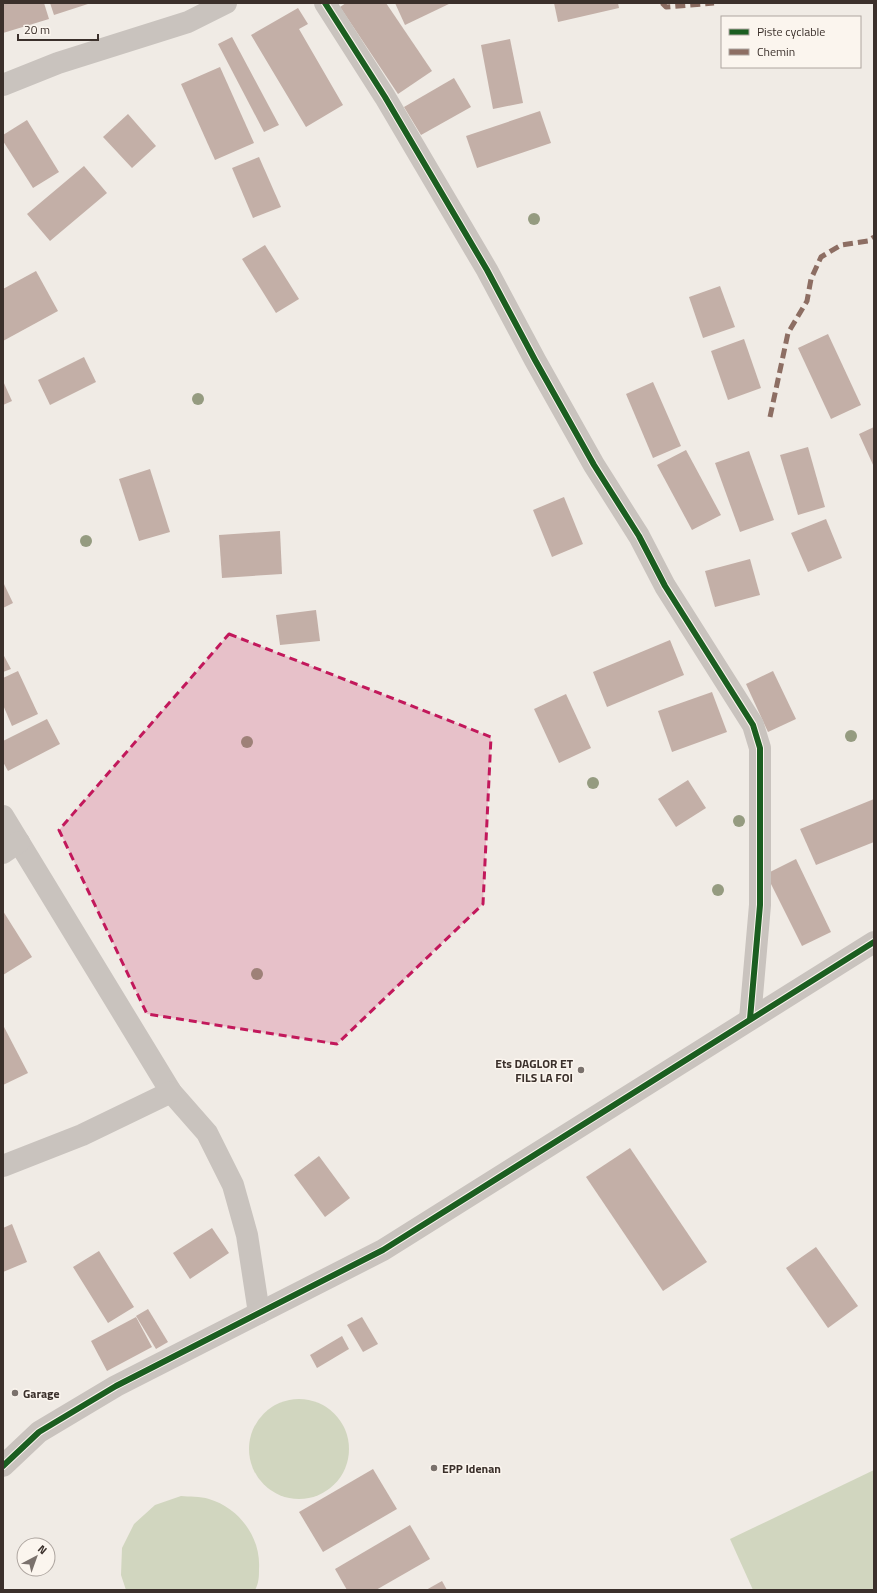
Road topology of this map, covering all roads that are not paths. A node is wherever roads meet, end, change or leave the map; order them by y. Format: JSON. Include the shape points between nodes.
{"nodes":[{"id":1,"x":226,"y":3,"type":"edge"},
{"id":2,"x":325,"y":3,"type":"edge"},
{"id":3,"x":3,"y":85,"type":"edge"},
{"id":4,"x":3,"y":816,"type":"edge"},
{"id":5,"x":11,"y":848,"type":"edge"},
{"id":6,"x":874,"y":942,"type":"edge"},
{"id":7,"x":750,"y":1019,"type":"junction"},
{"id":8,"x":172,"y":1092,"type":"junction"},
{"id":9,"x":3,"y":1166,"type":"edge"},
{"id":10,"x":258,"y":1313,"type":"junction"},
{"id":11,"x":3,"y":1466,"type":"edge"}],
"edges":[{"from":1,"to":3,"type":"street","via":[[188,22],[58,63]]},
{"from":2,"to":7,"type":"street","via":[[385,97],[487,270],[594,465],[639,536],[665,586],[753,725],[760,748],[760,889]]},
{"from":4,"to":5,"type":"street"},
{"from":5,"to":8,"type":"street"},
{"from":6,"to":7,"type":"street"},
{"from":7,"to":10,"type":"street","via":[[383,1250]]},
{"from":8,"to":9,"type":"street","via":[[82,1136]]},
{"from":8,"to":10,"type":"street","via":[[207,1133],[233,1185],[247,1235]]},
{"from":10,"to":11,"type":"street","via":[[110,1390],[39,1432]]}]}
